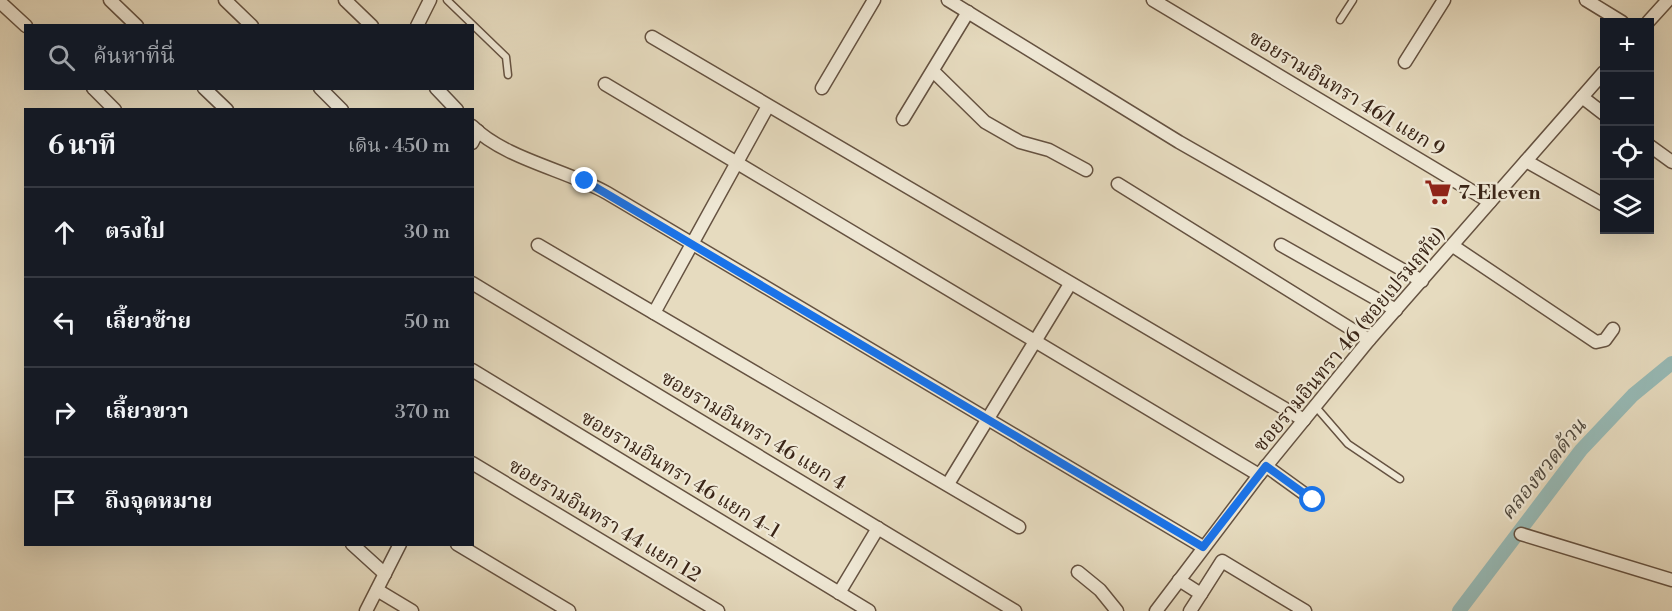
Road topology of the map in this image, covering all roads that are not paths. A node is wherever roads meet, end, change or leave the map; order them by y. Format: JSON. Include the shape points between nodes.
{"nodes":[{"id":1,"x":110,"y":0,"type":"edge"},
{"id":2,"x":225,"y":0,"type":"edge"},
{"id":3,"x":345,"y":0,"type":"edge"},
{"id":4,"x":430,"y":0,"type":"edge"},
{"id":5,"x":447,"y":0,"type":"edge"},
{"id":6,"x":874,"y":0,"type":"edge"},
{"id":7,"x":948,"y":0,"type":"edge"},
{"id":8,"x":1153,"y":0,"type":"edge"},
{"id":9,"x":1353,"y":0,"type":"edge"},
{"id":10,"x":1444,"y":0,"type":"edge"},
{"id":11,"x":1587,"y":0,"type":"edge"},
{"id":12,"x":1668,"y":0,"type":"edge"},
{"id":13,"x":0,"y":2,"type":"edge"},
{"id":14,"x":968,"y":12,"type":"junction"},
{"id":15,"x":1616,"y":18,"type":"edge"},
{"id":16,"x":1652,"y":18,"type":"edge"},
{"id":17,"x":1340,"y":20,"type":"dead end"},
{"id":18,"x":24,"y":24,"type":"edge"},
{"id":19,"x":135,"y":24,"type":"edge"},
{"id":20,"x":250,"y":24,"type":"edge"},
{"id":21,"x":370,"y":24,"type":"edge"},
{"id":22,"x":418,"y":24,"type":"edge"},
{"id":23,"x":472,"y":24,"type":"edge"},
{"id":24,"x":474,"y":26,"type":"edge"},
{"id":25,"x":651,"y":37,"type":"dead end"},
{"id":26,"x":1405,"y":62,"type":"dead end"},
{"id":27,"x":933,"y":70,"type":"junction"},
{"id":28,"x":508,"y":75,"type":"dead end"},
{"id":29,"x":1600,"y":77,"type":"edge"},
{"id":30,"x":605,"y":84,"type":"dead end"},
{"id":31,"x":822,"y":88,"type":"dead end"},
{"id":32,"x":95,"y":90,"type":"edge"},
{"id":33,"x":206,"y":90,"type":"edge"},
{"id":34,"x":322,"y":90,"type":"edge"},
{"id":35,"x":438,"y":90,"type":"edge"},
{"id":36,"x":1582,"y":97,"type":"junction"},
{"id":37,"x":768,"y":106,"type":"junction"},
{"id":38,"x":113,"y":108,"type":"edge"},
{"id":39,"x":225,"y":108,"type":"edge"},
{"id":40,"x":340,"y":108,"type":"edge"},
{"id":41,"x":455,"y":108,"type":"edge"},
{"id":42,"x":1600,"y":110,"type":"edge"},
{"id":43,"x":903,"y":119,"type":"dead end"},
{"id":44,"x":474,"y":133,"type":"edge"},
{"id":45,"x":1654,"y":149,"type":"edge"},
{"id":46,"x":1526,"y":161,"type":"junction"},
{"id":47,"x":736,"y":162,"type":"junction"},
{"id":48,"x":1672,"y":162,"type":"edge"},
{"id":49,"x":1086,"y":170,"type":"dead end"},
{"id":50,"x":1118,"y":184,"type":"dead end"},
{"id":51,"x":1490,"y":202,"type":"junction"},
{"id":52,"x":1600,"y":202,"type":"edge"},
{"id":53,"x":692,"y":243,"type":"junction"},
{"id":54,"x":538,"y":245,"type":"dead end"},
{"id":55,"x":1281,"y":245,"type":"dead end"},
{"id":56,"x":1453,"y":246,"type":"junction"},
{"id":57,"x":1422,"y":281,"type":"junction"},
{"id":58,"x":474,"y":284,"type":"edge"},
{"id":59,"x":1070,"y":284,"type":"junction"},
{"id":60,"x":1396,"y":310,"type":"junction"},
{"id":61,"x":654,"y":313,"type":"junction"},
{"id":62,"x":1613,"y":329,"type":"dead end"},
{"id":63,"x":1035,"y":340,"type":"junction"},
{"id":64,"x":1369,"y":340,"type":"junction"},
{"id":65,"x":474,"y":371,"type":"edge"},
{"id":66,"x":1315,"y":406,"type":"junction"},
{"id":67,"x":988,"y":418,"type":"junction"},
{"id":68,"x":1304,"y":420,"type":"junction"},
{"id":69,"x":474,"y":464,"type":"edge"},
{"id":70,"x":1262,"y":471,"type":"junction"},
{"id":71,"x":1400,"y":479,"type":"dead end"},
{"id":72,"x":948,"y":484,"type":"junction"},
{"id":73,"x":1313,"y":500,"type":"dead end"},
{"id":74,"x":1019,"y":527,"type":"dead end"},
{"id":75,"x":878,"y":528,"type":"junction"},
{"id":76,"x":1521,"y":534,"type":"dead end"},
{"id":77,"x":354,"y":546,"type":"edge"},
{"id":78,"x":399,"y":546,"type":"edge"},
{"id":79,"x":460,"y":546,"type":"edge"},
{"id":80,"x":1203,"y":547,"type":"junction"},
{"id":81,"x":1078,"y":572,"type":"dead end"},
{"id":82,"x":385,"y":573,"type":"junction"},
{"id":83,"x":1179,"y":580,"type":"junction"},
{"id":84,"x":1672,"y":580,"type":"edge"},
{"id":85,"x":377,"y":590,"type":"junction"},
{"id":86,"x":839,"y":593,"type":"junction"},
{"id":87,"x":1200,"y":594,"type":"junction"},
{"id":88,"x":366,"y":611,"type":"edge"},
{"id":89,"x":412,"y":611,"type":"edge"},
{"id":90,"x":568,"y":611,"type":"edge"},
{"id":91,"x":718,"y":611,"type":"edge"},
{"id":92,"x":869,"y":611,"type":"edge"},
{"id":93,"x":1015,"y":611,"type":"edge"},
{"id":94,"x":1117,"y":611,"type":"edge"},
{"id":95,"x":1156,"y":611,"type":"edge"},
{"id":96,"x":1190,"y":611,"type":"edge"},
{"id":97,"x":1305,"y":611,"type":"edge"}],
"edges":[{"from":1,"to":19,"type":"street"},
{"from":2,"to":20,"type":"street"},
{"from":3,"to":21,"type":"street"},
{"from":4,"to":22,"type":"street"},
{"from":5,"to":23,"type":"lane"},
{"from":6,"to":31,"type":"street"},
{"from":7,"to":14,"type":"street"},
{"from":8,"to":51,"type":"street","name":"ซอยรามอินทรา 46/1 แยก 9"},
{"from":9,"to":17,"type":"lane"},
{"from":10,"to":26,"type":"street"},
{"from":11,"to":15,"type":"street"},
{"from":12,"to":16,"type":"street"},
{"from":13,"to":18,"type":"street"},
{"from":14,"to":27,"type":"street"},
{"from":14,"to":57,"type":"street","via":[[1179,142]]},
{"from":24,"to":28,"type":"lane","via":[[506,57]]},
{"from":25,"to":37,"type":"street"},
{"from":27,"to":43,"type":"street"},
{"from":27,"to":49,"type":"street","via":[[985,122],[1020,142],[1049,150]]},
{"from":29,"to":36,"type":"street","name":"ซอยรามอินทรา 46 (ซอยเปรมฤทัย)"},
{"from":30,"to":47,"type":"street"},
{"from":32,"to":38,"type":"street"},
{"from":33,"to":39,"type":"street"},
{"from":34,"to":40,"type":"street"},
{"from":35,"to":41,"type":"street"},
{"from":36,"to":42,"type":"street"},
{"from":36,"to":46,"type":"street","name":"ซอยรามอินทรา 46 (ซอยเปรมฤทัย)"},
{"from":37,"to":47,"type":"street"},
{"from":37,"to":59,"type":"street"},
{"from":44,"to":53,"type":"street","via":[[585,181]]},
{"from":45,"to":48,"type":"street"},
{"from":46,"to":51,"type":"street","name":"ซอยรามอินทรา 46 (ซอยเปรมฤทัย)"},
{"from":46,"to":52,"type":"street"},
{"from":47,"to":53,"type":"street"},
{"from":47,"to":63,"type":"street"},
{"from":50,"to":64,"type":"street"},
{"from":51,"to":56,"type":"street","name":"ซอยรามอินทรา 46 (ซอยเปรมฤทัย)"},
{"from":53,"to":61,"type":"street"},
{"from":53,"to":67,"type":"street"},
{"from":54,"to":61,"type":"street"},
{"from":55,"to":60,"type":"street"},
{"from":56,"to":57,"type":"street","name":"ซอยรามอินทรา 46 (ซอยเปรมฤทัย)"},
{"from":56,"to":62,"type":"street","via":[[1596,342],[1605,340]]},
{"from":57,"to":60,"type":"street","name":"ซอยรามอินทรา 46 (ซอยเปรมฤทัย)"},
{"from":58,"to":75,"type":"street","name":"ซอยรามอินทรา 46 แยก 4"},
{"from":59,"to":63,"type":"street"},
{"from":59,"to":68,"type":"street"},
{"from":60,"to":64,"type":"street","name":"ซอยรามอินทรา 46 (ซอยเปรมฤทัย)"},
{"from":61,"to":72,"type":"street"},
{"from":63,"to":67,"type":"street"},
{"from":63,"to":70,"type":"street"},
{"from":64,"to":66,"type":"street","name":"ซอยรามอินทรา 46 (ซอยเปรมฤทัย)"},
{"from":65,"to":86,"type":"street","name":"ซอยรามอินทรา 46 แยก 4-1"},
{"from":66,"to":68,"type":"street","name":"ซอยรามอินทรา 46 (ซอยเปรมฤทัย)"},
{"from":66,"to":71,"type":"lane","via":[[1348,444]]},
{"from":67,"to":72,"type":"street"},
{"from":67,"to":80,"type":"street"},
{"from":68,"to":70,"type":"street","name":"ซอยรามอินทรา 46 (ซอยเปรมฤทัย)"},
{"from":69,"to":91,"type":"street","name":"ซอยรามอินทรา 44 แยก 12"},
{"from":70,"to":73,"type":"street"},
{"from":70,"to":80,"type":"street","name":"ซอยรามอินทรา 46 (ซอยเปรมฤทัย)"},
{"from":72,"to":74,"type":"street"},
{"from":75,"to":86,"type":"street"},
{"from":75,"to":93,"type":"street","name":"ซอยรามอินทรา 46 แยก 4"},
{"from":76,"to":84,"type":"street"},
{"from":77,"to":82,"type":"street"},
{"from":78,"to":82,"type":"street"},
{"from":79,"to":90,"type":"street"},
{"from":80,"to":83,"type":"street","name":"ซอยรามอินทรา 46 (ซอยเปรมฤทัย)"},
{"from":81,"to":94,"type":"street"},
{"from":82,"to":85,"type":"street"},
{"from":83,"to":87,"type":"street"},
{"from":83,"to":95,"type":"street","name":"ซอยรามอินทรา 46 (ซอยเปรมฤทัย)"},
{"from":85,"to":88,"type":"street"},
{"from":85,"to":89,"type":"street"},
{"from":86,"to":92,"type":"street","name":"ซอยรามอินทรา 46 แยก 4-1"},
{"from":87,"to":96,"type":"street"},
{"from":87,"to":97,"type":"street","via":[[1222,561]]}]}
